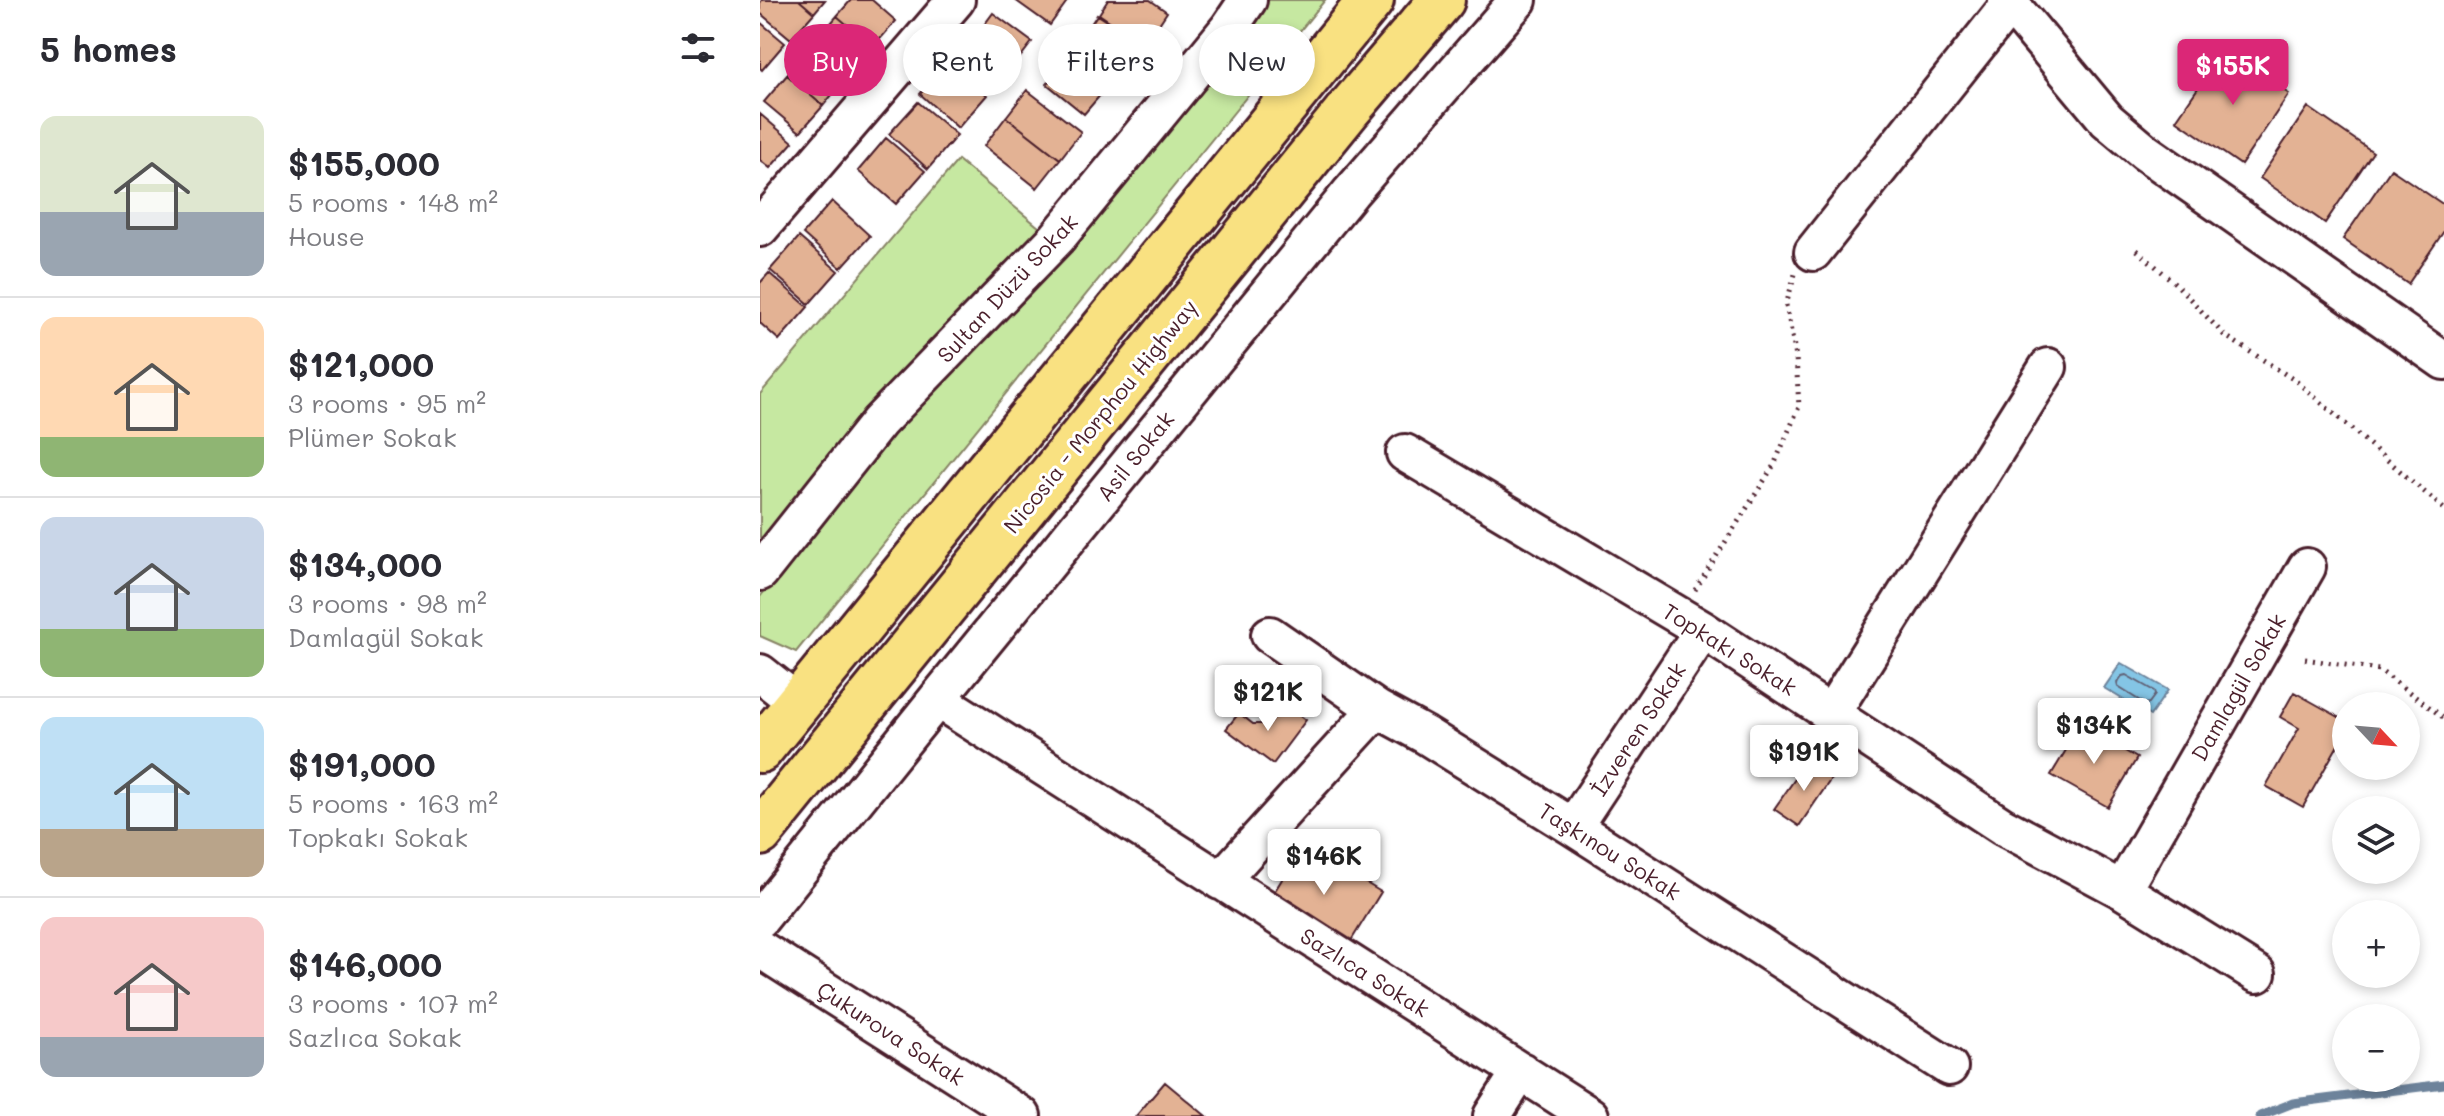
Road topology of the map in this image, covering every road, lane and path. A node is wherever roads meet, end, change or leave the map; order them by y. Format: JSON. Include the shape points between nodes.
{"nodes":[{"id":1,"x":1248,"y":0,"type":"edge"},
{"id":2,"x":1371,"y":0,"type":"edge"},
{"id":3,"x":1442,"y":0,"type":"edge"},
{"id":4,"x":1518,"y":0,"type":"edge"},
{"id":5,"x":2008,"y":2,"type":"edge"},
{"id":6,"x":948,"y":3,"type":"edge"},
{"id":7,"x":760,"y":228,"type":"edge"},
{"id":8,"x":2137,"y":250,"type":"dead end"},
{"id":9,"x":1813,"y":252,"type":"joint"},
{"id":10,"x":2444,"y":361,"type":"edge"},
{"id":11,"x":2048,"y":367,"type":"dead end"},
{"id":12,"x":1405,"y":453,"type":"dead end"},
{"id":13,"x":2444,"y":509,"type":"edge"},
{"id":14,"x":2307,"y":567,"type":"dead end"},
{"id":15,"x":760,"y":572,"type":"edge"},
{"id":16,"x":1691,"y":623,"type":"junction"},
{"id":17,"x":1270,"y":635,"type":"dead end"},
{"id":18,"x":2305,"y":659,"type":"dead end"},
{"id":19,"x":760,"y":673,"type":"edge"},
{"id":20,"x":937,"y":699,"type":"junction"},
{"id":21,"x":798,"y":703,"type":"junction"},
{"id":22,"x":1377,"y":709,"type":"junction"},
{"id":23,"x":1831,"y":714,"type":"junction"},
{"id":24,"x":2444,"y":718,"type":"edge"},
{"id":25,"x":760,"y":750,"type":"edge"},
{"id":26,"x":1573,"y":827,"type":"junction"},
{"id":27,"x":760,"y":833,"type":"edge"},
{"id":28,"x":1220,"y":881,"type":"junction"},
{"id":29,"x":2122,"y":890,"type":"junction"},
{"id":30,"x":760,"y":919,"type":"edge"},
{"id":31,"x":760,"y":949,"type":"edge"},
{"id":32,"x":2257,"y":974,"type":"dead end"},
{"id":33,"x":1949,"y":1067,"type":"dead end"},
{"id":34,"x":1521,"y":1071,"type":"junction"},
{"id":35,"x":1022,"y":1116,"type":"edge"},
{"id":36,"x":1492,"y":1116,"type":"edge"},
{"id":37,"x":1590,"y":1116,"type":"edge"}],
"edges":[{"from":1,"to":15,"type":"street","name":"Sultan Düzü Sokak","via":[[1057,238],[879,422]]},
{"from":2,"to":21,"type":"highway"},
{"from":3,"to":27,"type":"highway","name":"Nicosia - Morphou Highway"},
{"from":4,"to":20,"type":"street","name":"Asil Sokak","via":[[1351,192]]},
{"from":5,"to":9,"type":"street"},
{"from":5,"to":10,"type":"street","via":[[2107,120],[2145,152]]},
{"from":6,"to":7,"type":"street"},
{"from":8,"to":13,"type":"path","via":[[2224,335],[2296,381]]},
{"from":9,"to":16,"type":"path","via":[[1794,276],[1786,305],[1799,407]]},
{"from":11,"to":23,"type":"street"},
{"from":12,"to":16,"type":"street","name":"Topkakı Sokak"},
{"from":14,"to":29,"type":"street","name":"Damlagül Sokak"},
{"from":16,"to":23,"type":"street","name":"Topkakı Sokak"},
{"from":16,"to":26,"type":"street","name":"İzveren Sokak"},
{"from":17,"to":22,"type":"street","name":"Taşkınou Sokak"},
{"from":18,"to":24,"type":"path","via":[[2379,670]]},
{"from":19,"to":21,"type":"street"},
{"from":20,"to":28,"type":"street","name":"Sazlıca Sokak"},
{"from":20,"to":30,"type":"street","name":"Asil Sokak"},
{"from":21,"to":25,"type":"highway"},
{"from":22,"to":26,"type":"street","name":"Taşkınou Sokak"},
{"from":22,"to":28,"type":"street"},
{"from":23,"to":29,"type":"street","name":"Topkakı Sokak","via":[[2002,826]]},
{"from":26,"to":33,"type":"street","name":"Taşkınou Sokak"},
{"from":28,"to":34,"type":"street","name":"Sazlıca Sokak"},
{"from":29,"to":32,"type":"street","name":"Topkakı Sokak"},
{"from":31,"to":35,"type":"street","name":"Çukurova Sokak"},
{"from":34,"to":36,"type":"street"},
{"from":34,"to":37,"type":"street","name":"Sazlıca Sokak"}]}
